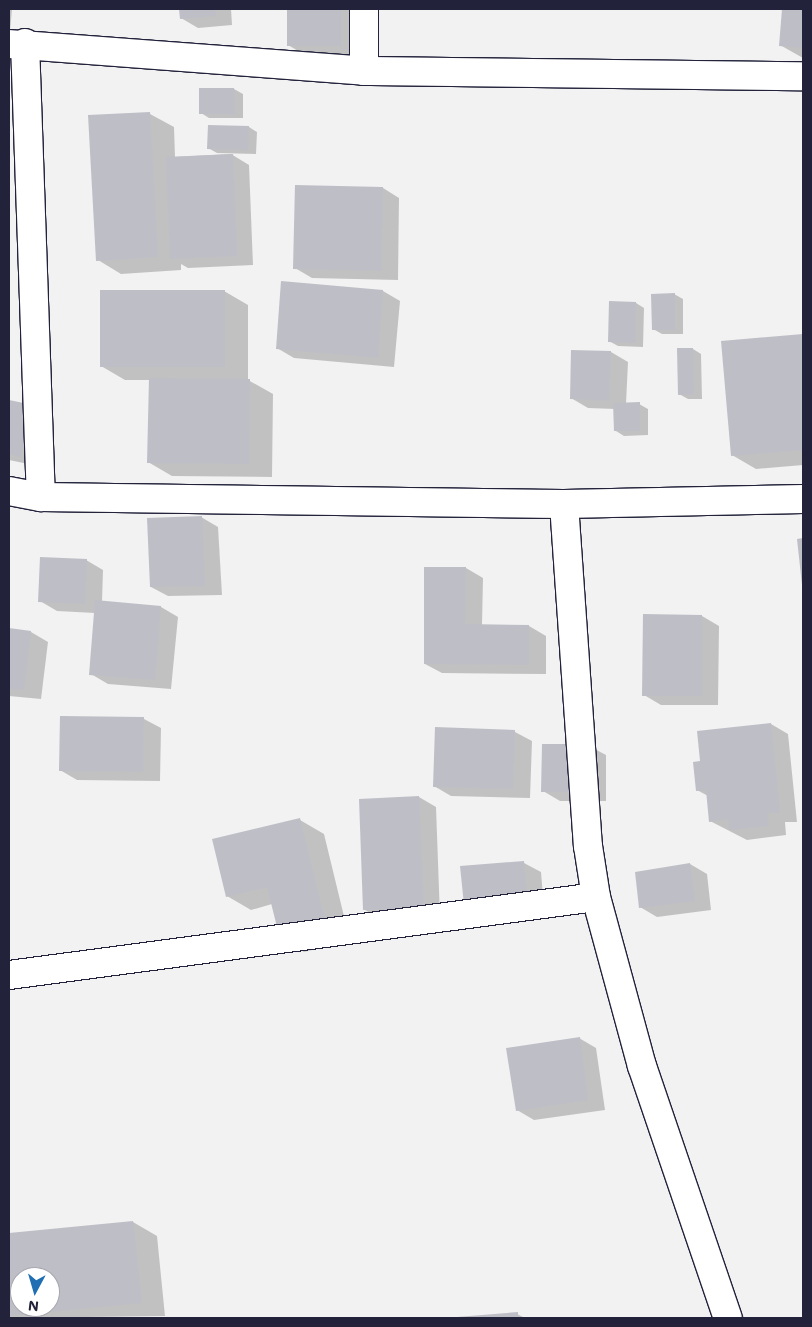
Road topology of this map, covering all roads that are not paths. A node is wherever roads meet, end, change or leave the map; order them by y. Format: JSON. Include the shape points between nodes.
{"nodes":[{"id":1,"x":364,"y":9,"type":"edge"},
{"id":2,"x":17,"y":44,"type":"edge"},
{"id":3,"x":364,"y":72,"type":"junction"},
{"id":4,"x":803,"y":76,"type":"edge"},
{"id":5,"x":9,"y":492,"type":"edge"},
{"id":6,"x":41,"y":497,"type":"junction"},
{"id":7,"x":803,"y":499,"type":"edge"},
{"id":8,"x":564,"y":504,"type":"junction"},
{"id":9,"x":596,"y":897,"type":"junction"},
{"id":10,"x":9,"y":975,"type":"edge"},
{"id":11,"x":728,"y":1318,"type":"edge"}],
"edges":[{"from":1,"to":3,"type":"street"},
{"from":2,"to":3,"type":"street"},
{"from":2,"to":6,"type":"street"},
{"from":3,"to":4,"type":"street"},
{"from":5,"to":6,"type":"street"},
{"from":6,"to":8,"type":"street"},
{"from":7,"to":8,"type":"street"},
{"from":8,"to":9,"type":"street","via":[[588,846]]},
{"from":9,"to":10,"type":"street"},
{"from":9,"to":11,"type":"street","via":[[642,1066]]}]}
